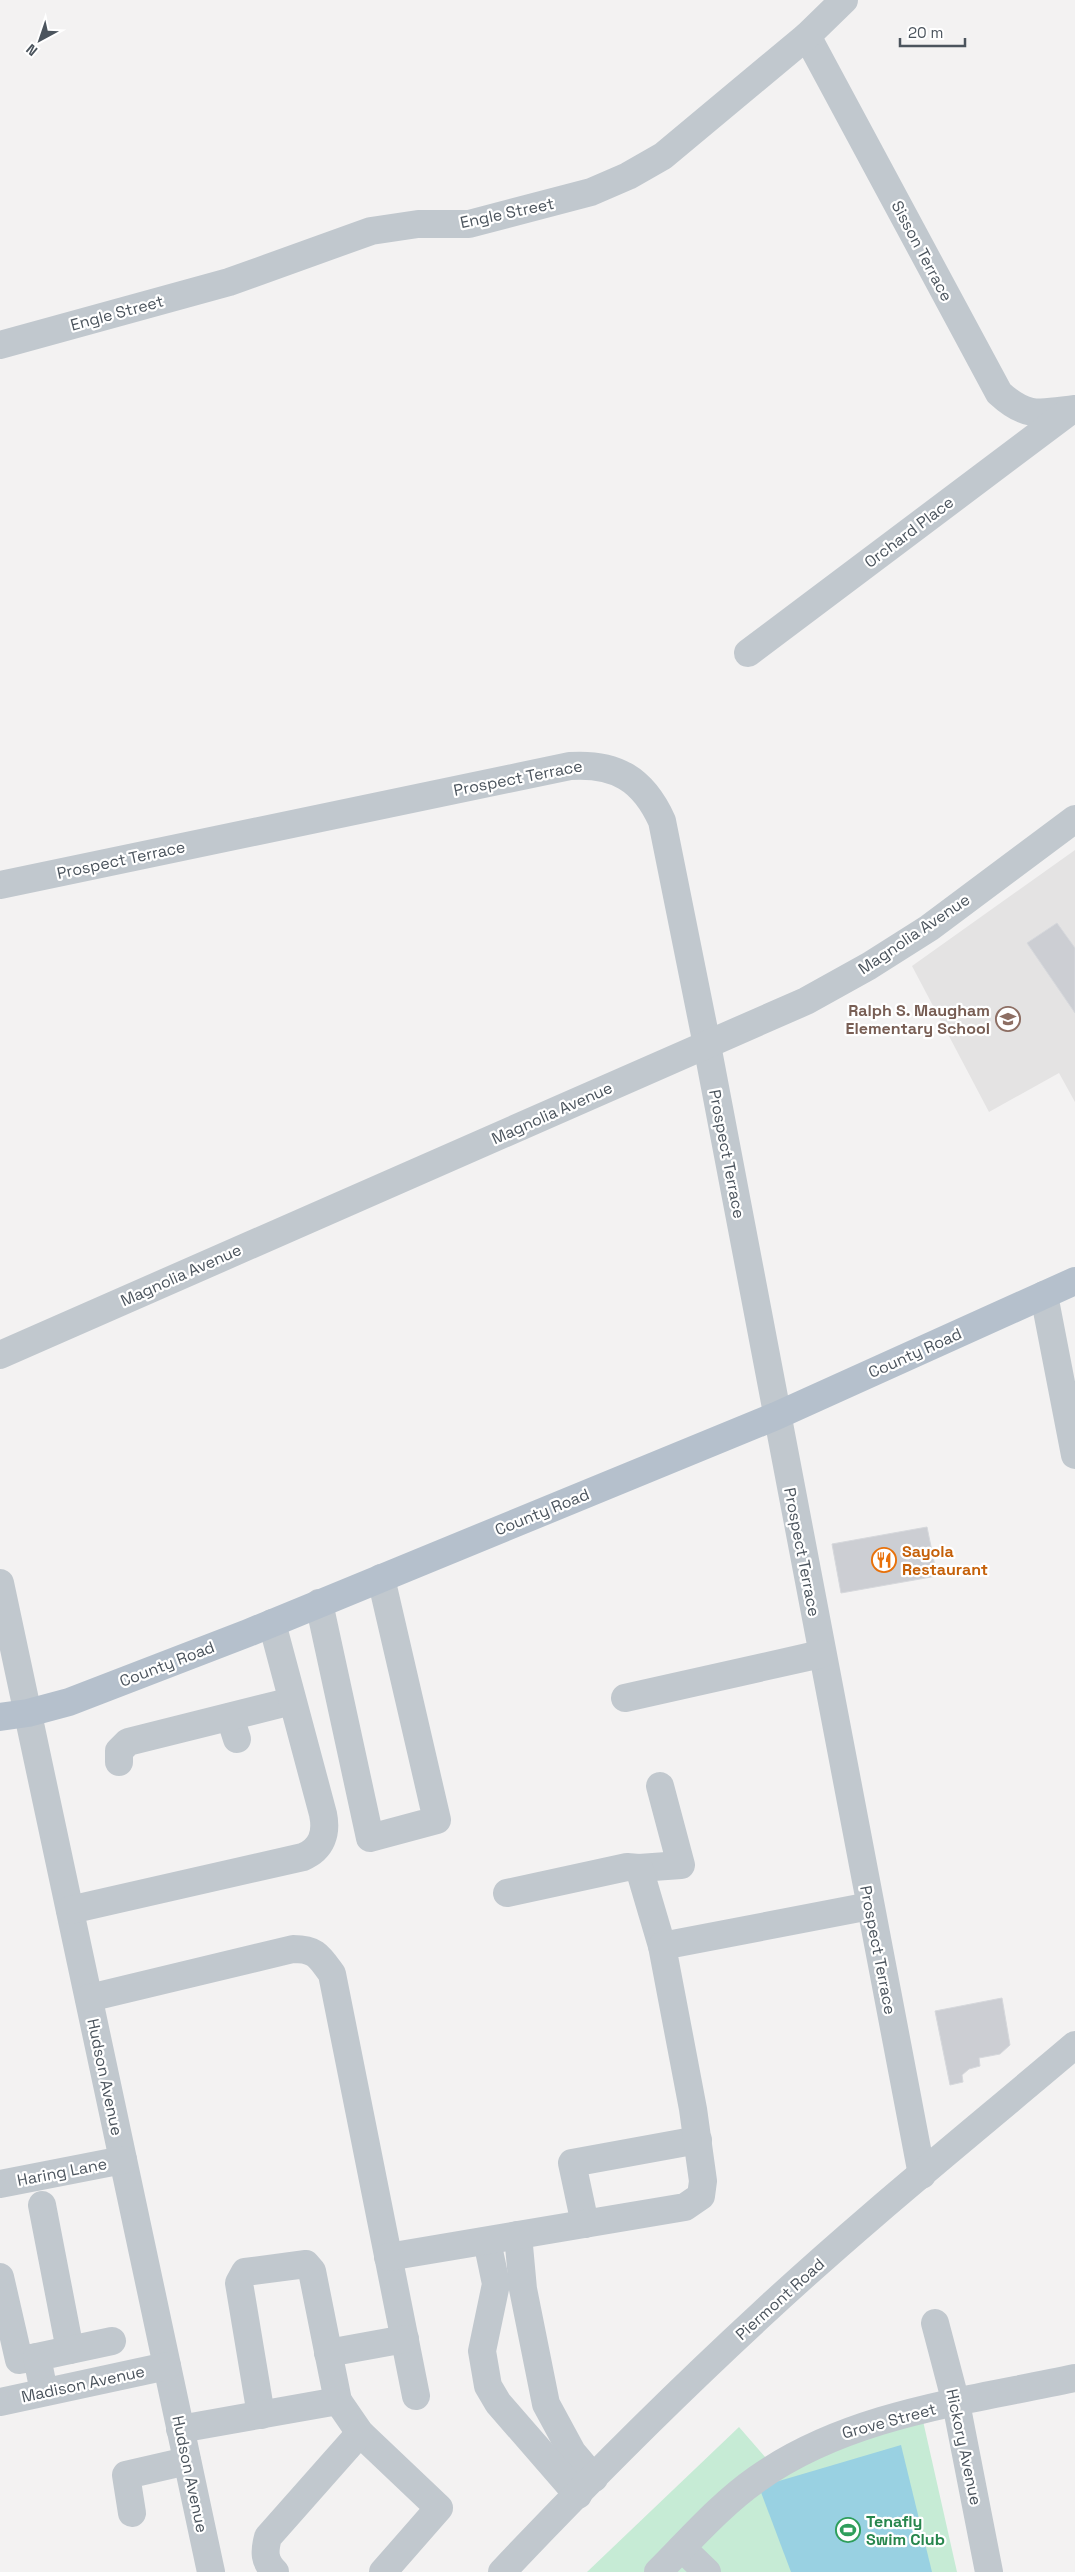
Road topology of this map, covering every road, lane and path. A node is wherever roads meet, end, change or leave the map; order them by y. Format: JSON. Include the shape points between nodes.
{"nodes":[{"id":1,"x":844,"y":0,"type":"edge"},
{"id":2,"x":807,"y":36,"type":"junction"},
{"id":3,"x":0,"y":345,"type":"edge"},
{"id":4,"x":1073,"y":410,"type":"edge"},
{"id":5,"x":748,"y":653,"type":"dead end"},
{"id":6,"x":1075,"y":819,"type":"edge"},
{"id":7,"x":0,"y":885,"type":"edge"},
{"id":8,"x":707,"y":1045,"type":"junction"},
{"id":9,"x":1075,"y":1281,"type":"edge"},
{"id":10,"x":1044,"y":1295,"type":"junction"},
{"id":11,"x":0,"y":1354,"type":"edge"},
{"id":12,"x":776,"y":1416,"type":"junction"},
{"id":13,"x":1075,"y":1455,"type":"edge"},
{"id":14,"x":381,"y":1578,"type":"junction"},
{"id":15,"x":0,"y":1583,"type":"edge"},
{"id":16,"x":319,"y":1603,"type":"junction"},
{"id":17,"x":272,"y":1622,"type":"junction"},
{"id":18,"x":821,"y":1654,"type":"junction"},
{"id":19,"x":625,"y":1698,"type":"dead end"},
{"id":20,"x":292,"y":1701,"type":"junction"},
{"id":21,"x":28,"y":1713,"type":"junction"},
{"id":22,"x":0,"y":1717,"type":"edge"},
{"id":23,"x":119,"y":1762,"type":"dead end"},
{"id":24,"x":660,"y":1786,"type":"dead end"},
{"id":25,"x":639,"y":1868,"type":"junction"},
{"id":26,"x":506,"y":1894,"type":"dead end"},
{"id":27,"x":870,"y":1906,"type":"junction"},
{"id":28,"x":70,"y":1910,"type":"junction"},
{"id":29,"x":662,"y":1946,"type":"junction"},
{"id":30,"x":89,"y":1998,"type":"junction"},
{"id":31,"x":1075,"y":2045,"type":"edge"},
{"id":32,"x":698,"y":2140,"type":"junction"},
{"id":33,"x":123,"y":2160,"type":"junction"},
{"id":34,"x":922,"y":2175,"type":"junction"},
{"id":35,"x":0,"y":2184,"type":"edge"},
{"id":36,"x":42,"y":2205,"type":"dead end"},
{"id":37,"x":585,"y":2224,"type":"junction"},
{"id":38,"x":518,"y":2235,"type":"junction"},
{"id":39,"x":487,"y":2241,"type":"junction"},
{"id":40,"x":388,"y":2258,"type":"junction"},
{"id":41,"x":0,"y":2276,"type":"edge"},
{"id":42,"x":488,"y":2314,"type":"junction"},
{"id":43,"x":935,"y":2323,"type":"dead end"},
{"id":44,"x":530,"y":2324,"type":"junction"},
{"id":45,"x":405,"y":2339,"type":"junction"},
{"id":46,"x":112,"y":2341,"type":"dead end"},
{"id":47,"x":70,"y":2350,"type":"junction"},
{"id":48,"x":328,"y":2353,"type":"junction"},
{"id":49,"x":37,"y":2357,"type":"junction"},
{"id":50,"x":167,"y":2366,"type":"junction"},
{"id":51,"x":1075,"y":2378,"type":"edge"},
{"id":52,"x":44,"y":2392,"type":"junction"},
{"id":53,"x":416,"y":2396,"type":"dead end"},
{"id":54,"x":338,"y":2401,"type":"junction"},
{"id":55,"x":0,"y":2402,"type":"edge"},
{"id":56,"x":956,"y":2403,"type":"junction"},
{"id":57,"x":261,"y":2415,"type":"junction"},
{"id":58,"x":180,"y":2429,"type":"junction"},
{"id":59,"x":360,"y":2433,"type":"junction"},
{"id":60,"x":187,"y":2461,"type":"junction"},
{"id":61,"x":586,"y":2487,"type":"junction"},
{"id":62,"x":132,"y":2513,"type":"dead end"},
{"id":63,"x":682,"y":2548,"type":"junction"},
{"id":64,"x":211,"y":2572,"type":"edge"},
{"id":65,"x":275,"y":2572,"type":"edge"},
{"id":66,"x":383,"y":2572,"type":"edge"},
{"id":67,"x":502,"y":2572,"type":"edge"},
{"id":68,"x":658,"y":2572,"type":"edge"},
{"id":69,"x":707,"y":2572,"type":"edge"},
{"id":70,"x":989,"y":2572,"type":"edge"}],
"edges":[{"from":1,"to":2,"type":"street","name":"Engle Street"},
{"from":2,"to":3,"type":"street","name":"Engle Street","via":[[663,156],[591,192],[468,224],[418,224],[371,231],[229,282]]},
{"from":2,"to":4,"type":"street","name":"Sisson Terrace","via":[[999,393],[1026,412],[1044,414]]},
{"from":4,"to":5,"type":"street","name":"Orchard Place"},
{"from":6,"to":8,"type":"street","name":"Magnolia Avenue","via":[[929,928],[869,966],[806,1001]]},
{"from":7,"to":8,"type":"street","name":"Prospect Terrace","via":[[570,766],[590,764],[608,768],[641,787],[662,821]]},
{"from":8,"to":11,"type":"street","name":"Magnolia Avenue"},
{"from":8,"to":12,"type":"street","name":"Prospect Terrace"},
{"from":9,"to":10,"type":"main road","name":"County Road"},
{"from":10,"to":12,"type":"main road","name":"County Road"},
{"from":10,"to":13,"type":"street"},
{"from":12,"to":14,"type":"main road","name":"County Road"},
{"from":12,"to":18,"type":"street","name":"Prospect Terrace"},
{"from":14,"to":16,"type":"main road","name":"County Road"},
{"from":14,"to":16,"type":"street","via":[[436,1820],[370,1838]]},
{"from":15,"to":21,"type":"street","name":"Hudson Avenue"},
{"from":16,"to":17,"type":"main road","name":"County Road"},
{"from":17,"to":20,"type":"street"},
{"from":17,"to":21,"type":"main road","name":"County Road","via":[[69,1702]]},
{"from":18,"to":19,"type":"street"},
{"from":18,"to":27,"type":"street","name":"Prospect Terrace"},
{"from":20,"to":23,"type":"street","via":[[234,1728],[128,1742],[119,1751]]},
{"from":20,"to":28,"type":"street","via":[[326,1826],[319,1846],[312,1853]]},
{"from":21,"to":22,"type":"main road","name":"County Road"},
{"from":21,"to":28,"type":"street","name":"Hudson Avenue"},
{"from":24,"to":25,"type":"street","via":[[681,1865]]},
{"from":25,"to":26,"type":"street","via":[[627,1867]]},
{"from":25,"to":29,"type":"street"},
{"from":27,"to":29,"type":"street"},
{"from":27,"to":34,"type":"street","name":"Prospect Terrace"},
{"from":28,"to":30,"type":"street","name":"Hudson Avenue"},
{"from":29,"to":32,"type":"street"},
{"from":30,"to":33,"type":"street","name":"Hudson Avenue"},
{"from":30,"to":40,"type":"street","via":[[294,1949],[308,1949],[318,1955],[332,1974]]},
{"from":31,"to":34,"type":"street","name":"Piermont Road"},
{"from":32,"to":37,"type":"street","via":[[704,2181],[701,2196],[684,2207]]},
{"from":32,"to":37,"type":"street","via":[[572,2163]]},
{"from":33,"to":35,"type":"street","name":"Haring Lane"},
{"from":33,"to":50,"type":"street","name":"Hudson Avenue"},
{"from":34,"to":61,"type":"street","name":"Piermont Road","via":[[763,2313]]},
{"from":36,"to":47,"type":"street"},
{"from":37,"to":38,"type":"street"},
{"from":38,"to":39,"type":"street"},
{"from":38,"to":44,"type":"street"},
{"from":39,"to":40,"type":"street"},
{"from":39,"to":42,"type":"street","via":[[496,2284]]},
{"from":40,"to":45,"type":"street"},
{"from":41,"to":49,"type":"street","via":[[18,2360]]},
{"from":42,"to":44,"type":"street","via":[[515,2316]]},
{"from":42,"to":61,"type":"street","via":[[482,2351],[488,2386],[498,2403]]},
{"from":43,"to":56,"type":"street","name":"Hickory Avenue"},
{"from":44,"to":61,"type":"street","via":[[546,2404],[572,2452]]},
{"from":45,"to":48,"type":"street"},
{"from":45,"to":53,"type":"street"},
{"from":46,"to":47,"type":"street"},
{"from":47,"to":49,"type":"street"},
{"from":48,"to":54,"type":"street"},
{"from":48,"to":57,"type":"street","via":[[312,2271],[306,2264],[245,2272],[239,2283]]},
{"from":49,"to":52,"type":"street"},
{"from":50,"to":52,"type":"street","name":"Madison Avenue"},
{"from":50,"to":58,"type":"street","name":"Hudson Avenue"},
{"from":51,"to":56,"type":"street","name":"Grove Street"},
{"from":52,"to":55,"type":"street","name":"Madison Avenue"},
{"from":54,"to":57,"type":"street"},
{"from":54,"to":59,"type":"street"},
{"from":56,"to":63,"type":"street","name":"Grove Street","via":[[873,2422],[830,2437],[789,2458],[756,2479],[721,2508]]},
{"from":56,"to":70,"type":"street","name":"Hickory Avenue"},
{"from":57,"to":58,"type":"street"},
{"from":58,"to":60,"type":"street","name":"Hudson Avenue"},
{"from":59,"to":65,"type":"street","via":[[268,2537],[264,2552],[268,2565]]},
{"from":59,"to":66,"type":"street","via":[[439,2508]]},
{"from":60,"to":62,"type":"street","via":[[126,2475]]},
{"from":60,"to":64,"type":"street","name":"Hudson Avenue"},
{"from":61,"to":67,"type":"street","name":"Piermont Road"},
{"from":63,"to":68,"type":"street","name":"Grove Street"},
{"from":63,"to":69,"type":"street"}]}
